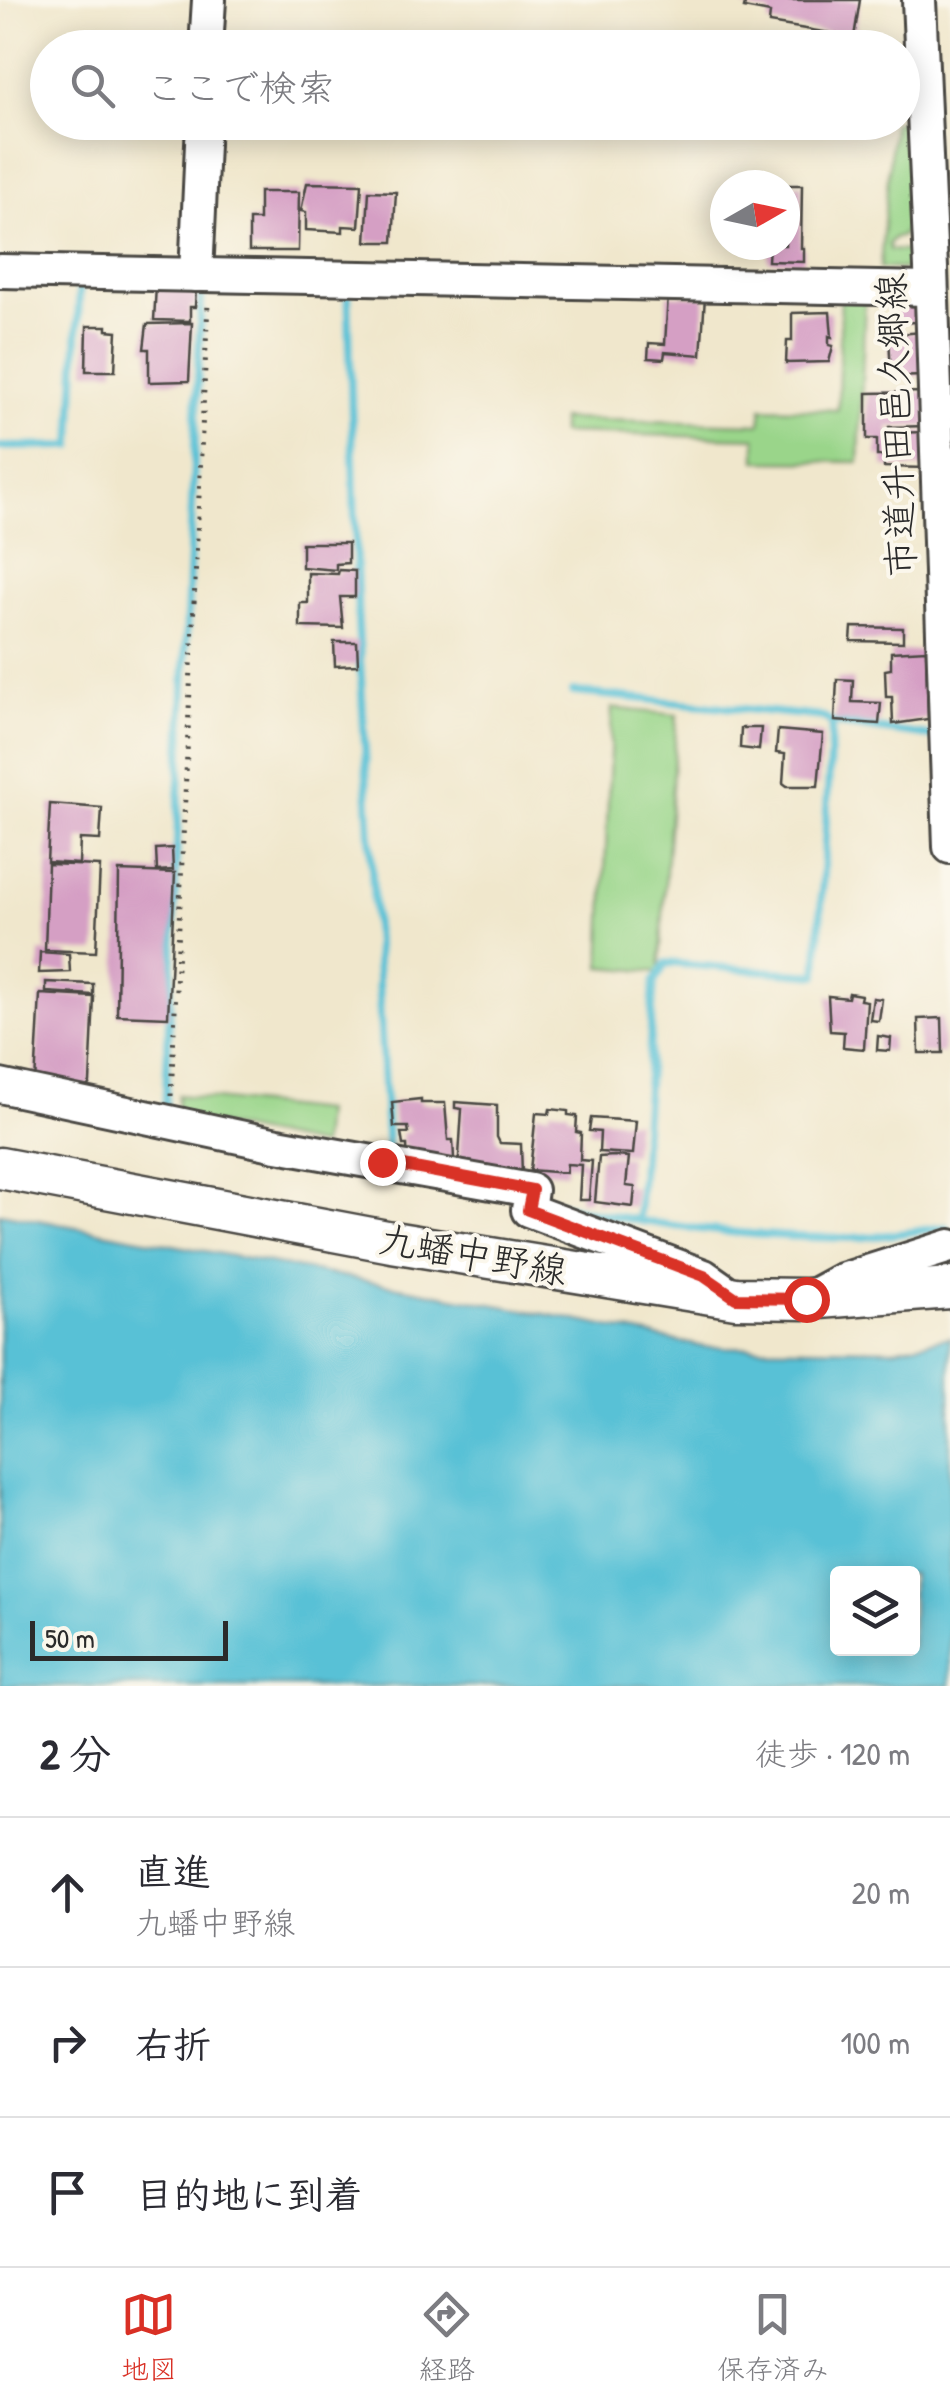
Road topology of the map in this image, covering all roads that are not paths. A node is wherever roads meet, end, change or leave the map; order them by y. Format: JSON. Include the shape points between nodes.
{"nodes":[{"id":1,"x":208,"y":0,"type":"edge"},
{"id":2,"x":918,"y":0,"type":"edge"},
{"id":3,"x":207,"y":30,"type":"edge"},
{"id":4,"x":920,"y":30,"type":"edge"},
{"id":5,"x":920,"y":32,"type":"edge"},
{"id":6,"x":203,"y":140,"type":"edge"},
{"id":7,"x":200,"y":269,"type":"junction"},
{"id":8,"x":0,"y":271,"type":"edge"},
{"id":9,"x":935,"y":276,"type":"edge"},
{"id":10,"x":950,"y":847,"type":"edge"},
{"id":11,"x":0,"y":1086,"type":"edge"},
{"id":12,"x":0,"y":1168,"type":"edge"},
{"id":13,"x":950,"y":1246,"type":"edge"},
{"id":14,"x":950,"y":1288,"type":"edge"},
{"id":15,"x":736,"y":1298,"type":"junction"},
{"id":16,"x":806,"y":1299,"type":"junction"}],
"edges":[{"from":1,"to":3,"type":"street"},
{"from":2,"to":4,"type":"street","name":"市道升田邑久郷線"},
{"from":5,"to":9,"type":"street","name":"市道升田邑久郷線"},
{"from":6,"to":7,"type":"street"},
{"from":7,"to":8,"type":"street"},
{"from":7,"to":9,"type":"street"},
{"from":9,"to":10,"type":"street","name":"市道升田邑久郷線"},
{"from":11,"to":15,"type":"street","via":[[532,1190],[528,1210],[704,1276]]},
{"from":12,"to":15,"type":"main road","name":"九蟠中野線"},
{"from":13,"to":16,"type":"street","via":[[842,1280]]},
{"from":14,"to":16,"type":"main road","name":"九蟠中野線"},
{"from":15,"to":16,"type":"main road","name":"九蟠中野線"}]}
